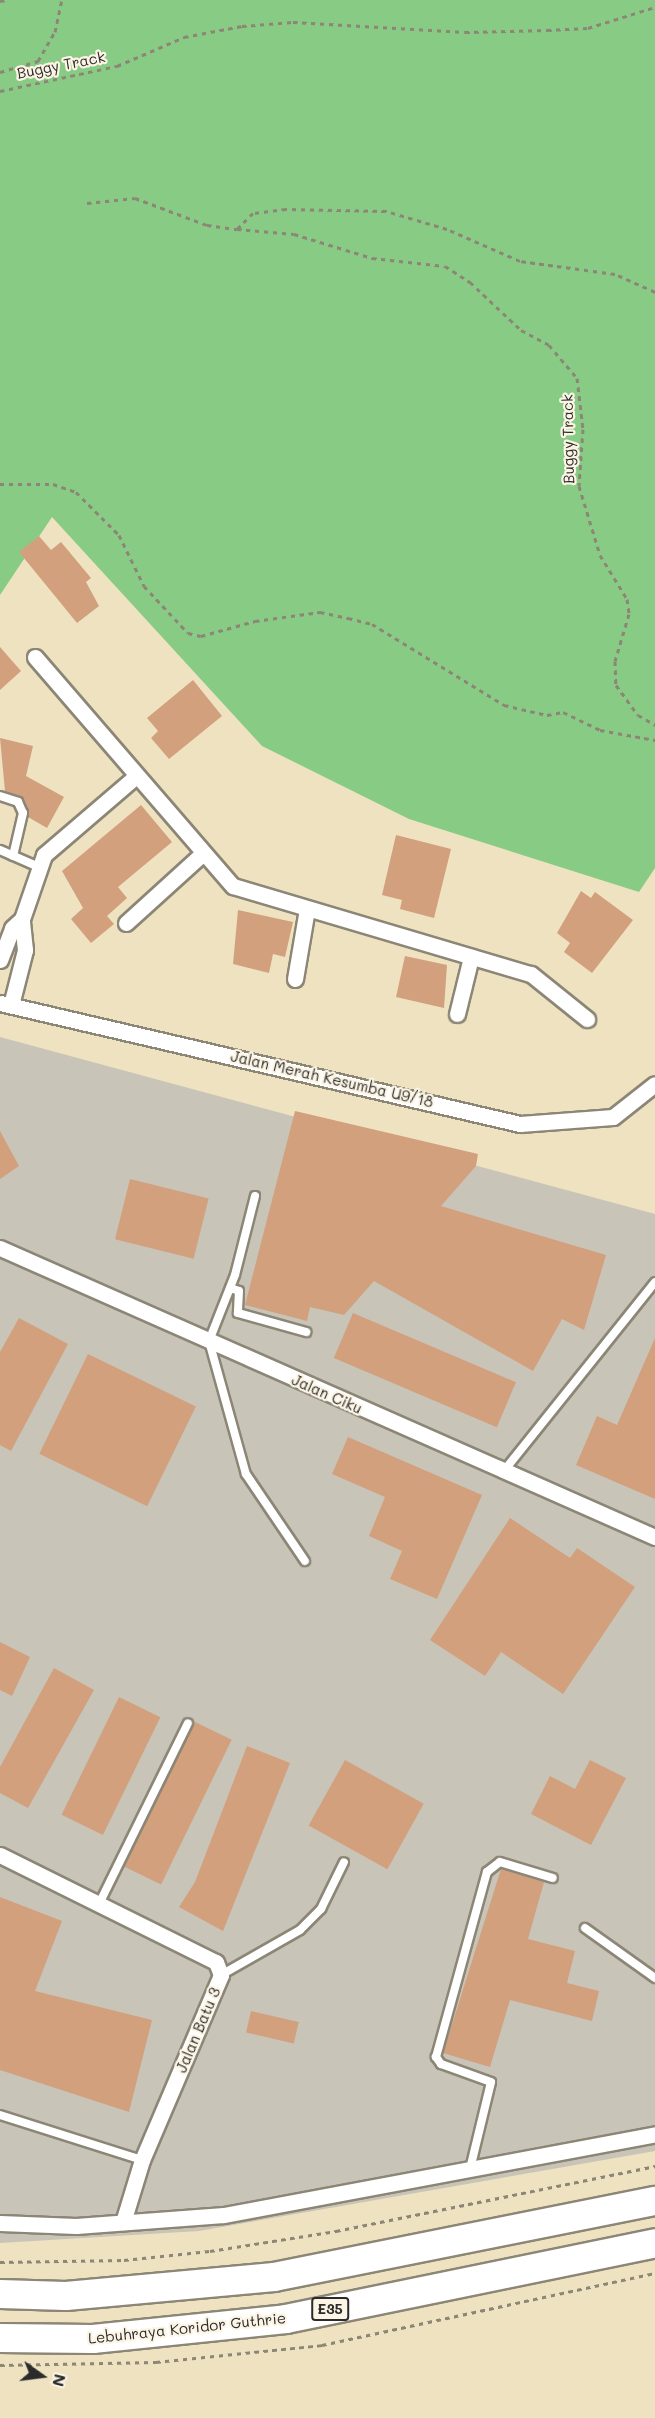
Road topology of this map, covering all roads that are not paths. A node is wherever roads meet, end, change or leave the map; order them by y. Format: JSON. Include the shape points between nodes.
{"nodes":[{"id":1,"x":35,"y":657,"type":"dead end"},
{"id":2,"x":135,"y":777,"type":"junction"},
{"id":3,"x":0,"y":796,"type":"edge"},
{"id":4,"x":0,"y":850,"type":"edge"},
{"id":5,"x":201,"y":855,"type":"junction"},
{"id":6,"x":14,"y":856,"type":"junction"},
{"id":7,"x":39,"y":867,"type":"junction"},
{"id":8,"x":308,"y":909,"type":"junction"},
{"id":9,"x":22,"y":919,"type":"junction"},
{"id":10,"x":126,"y":923,"type":"dead end"},
{"id":11,"x":471,"y":957,"type":"junction"},
{"id":12,"x":0,"y":960,"type":"edge"},
{"id":13,"x":295,"y":979,"type":"dead end"},
{"id":14,"x":5,"y":1004,"type":"edge"},
{"id":15,"x":457,"y":1014,"type":"dead end"},
{"id":16,"x":587,"y":1019,"type":"dead end"},
{"id":17,"x":655,"y":1084,"type":"edge"},
{"id":18,"x":255,"y":1196,"type":"dead end"},
{"id":19,"x":0,"y":1248,"type":"edge"},
{"id":20,"x":655,"y":1282,"type":"edge"},
{"id":21,"x":230,"y":1288,"type":"junction"},
{"id":22,"x":306,"y":1332,"type":"dead end"},
{"id":23,"x":209,"y":1341,"type":"junction"},
{"id":24,"x":502,"y":1474,"type":"junction"},
{"id":25,"x":655,"y":1537,"type":"edge"},
{"id":26,"x":305,"y":1561,"type":"dead end"},
{"id":27,"x":188,"y":1723,"type":"dead end"},
{"id":28,"x":0,"y":1855,"type":"edge"},
{"id":29,"x":344,"y":1862,"type":"dead end"},
{"id":30,"x":554,"y":1878,"type":"dead end"},
{"id":31,"x":100,"y":1902,"type":"junction"},
{"id":32,"x":585,"y":1928,"type":"dead end"},
{"id":33,"x":221,"y":1975,"type":"junction"},
{"id":34,"x":655,"y":1978,"type":"edge"},
{"id":35,"x":0,"y":2115,"type":"edge"},
{"id":36,"x":655,"y":2134,"type":"edge"},
{"id":37,"x":142,"y":2160,"type":"junction"},
{"id":38,"x":470,"y":2169,"type":"junction"},
{"id":39,"x":655,"y":2201,"type":"edge"},
{"id":40,"x":0,"y":2223,"type":"edge"},
{"id":41,"x":123,"y":2223,"type":"junction"},
{"id":42,"x":655,"y":2242,"type":"edge"},
{"id":43,"x":0,"y":2294,"type":"edge"},
{"id":44,"x":0,"y":2338,"type":"edge"}],
"edges":[{"from":1,"to":2,"type":"street"},
{"from":2,"to":5,"type":"street"},
{"from":2,"to":7,"type":"street","via":[[44,855]]},
{"from":3,"to":6,"type":"lane","via":[[18,802],[23,813]]},
{"from":4,"to":6,"type":"lane"},
{"from":5,"to":8,"type":"street","via":[[233,886]]},
{"from":5,"to":10,"type":"street"},
{"from":6,"to":7,"type":"lane"},
{"from":7,"to":9,"type":"street"},
{"from":8,"to":11,"type":"street"},
{"from":8,"to":13,"type":"street"},
{"from":9,"to":12,"type":"street","via":[[12,928]]},
{"from":9,"to":14,"type":"street","via":[[25,950]]},
{"from":11,"to":15,"type":"street"},
{"from":11,"to":16,"type":"street","via":[[531,974]]},
{"from":14,"to":17,"type":"street","name":"Jalan Merah Kesumba U9/18","via":[[520,1124],[613,1117]]},
{"from":18,"to":21,"type":"lane"},
{"from":19,"to":23,"type":"street","name":"Jalan Ciku"},
{"from":20,"to":24,"type":"lane"},
{"from":21,"to":22,"type":"lane","via":[[239,1292],[238,1313]]},
{"from":21,"to":23,"type":"lane"},
{"from":23,"to":24,"type":"street","name":"Jalan Ciku"},
{"from":23,"to":26,"type":"lane","via":[[246,1474]]},
{"from":24,"to":25,"type":"street","name":"Jalan Ciku"},
{"from":27,"to":31,"type":"lane"},
{"from":28,"to":31,"type":"street","name":"Jalan Batu 3"},
{"from":29,"to":33,"type":"lane","via":[[321,1909],[300,1930]]},
{"from":30,"to":38,"type":"lane","via":[[500,1862],[487,1872],[436,2057],[441,2064],[491,2082]]},
{"from":31,"to":33,"type":"street","name":"Jalan Batu 3","via":[[201,1949],[216,1962]]},
{"from":32,"to":34,"type":"lane"},
{"from":33,"to":37,"type":"street","name":"Jalan Batu 3"},
{"from":35,"to":37,"type":"lane"},
{"from":36,"to":38,"type":"street"},
{"from":37,"to":41,"type":"street","name":"Jalan Batu 3"},
{"from":38,"to":41,"type":"street","via":[[224,2215]]},
{"from":39,"to":43,"type":"highway","via":[[273,2277],[66,2295]]},
{"from":40,"to":41,"type":"street"},
{"from":42,"to":44,"type":"highway","name":"Lebuhraya Koridor Guthrie","number":"E35","via":[[286,2319],[93,2339]]}]}
